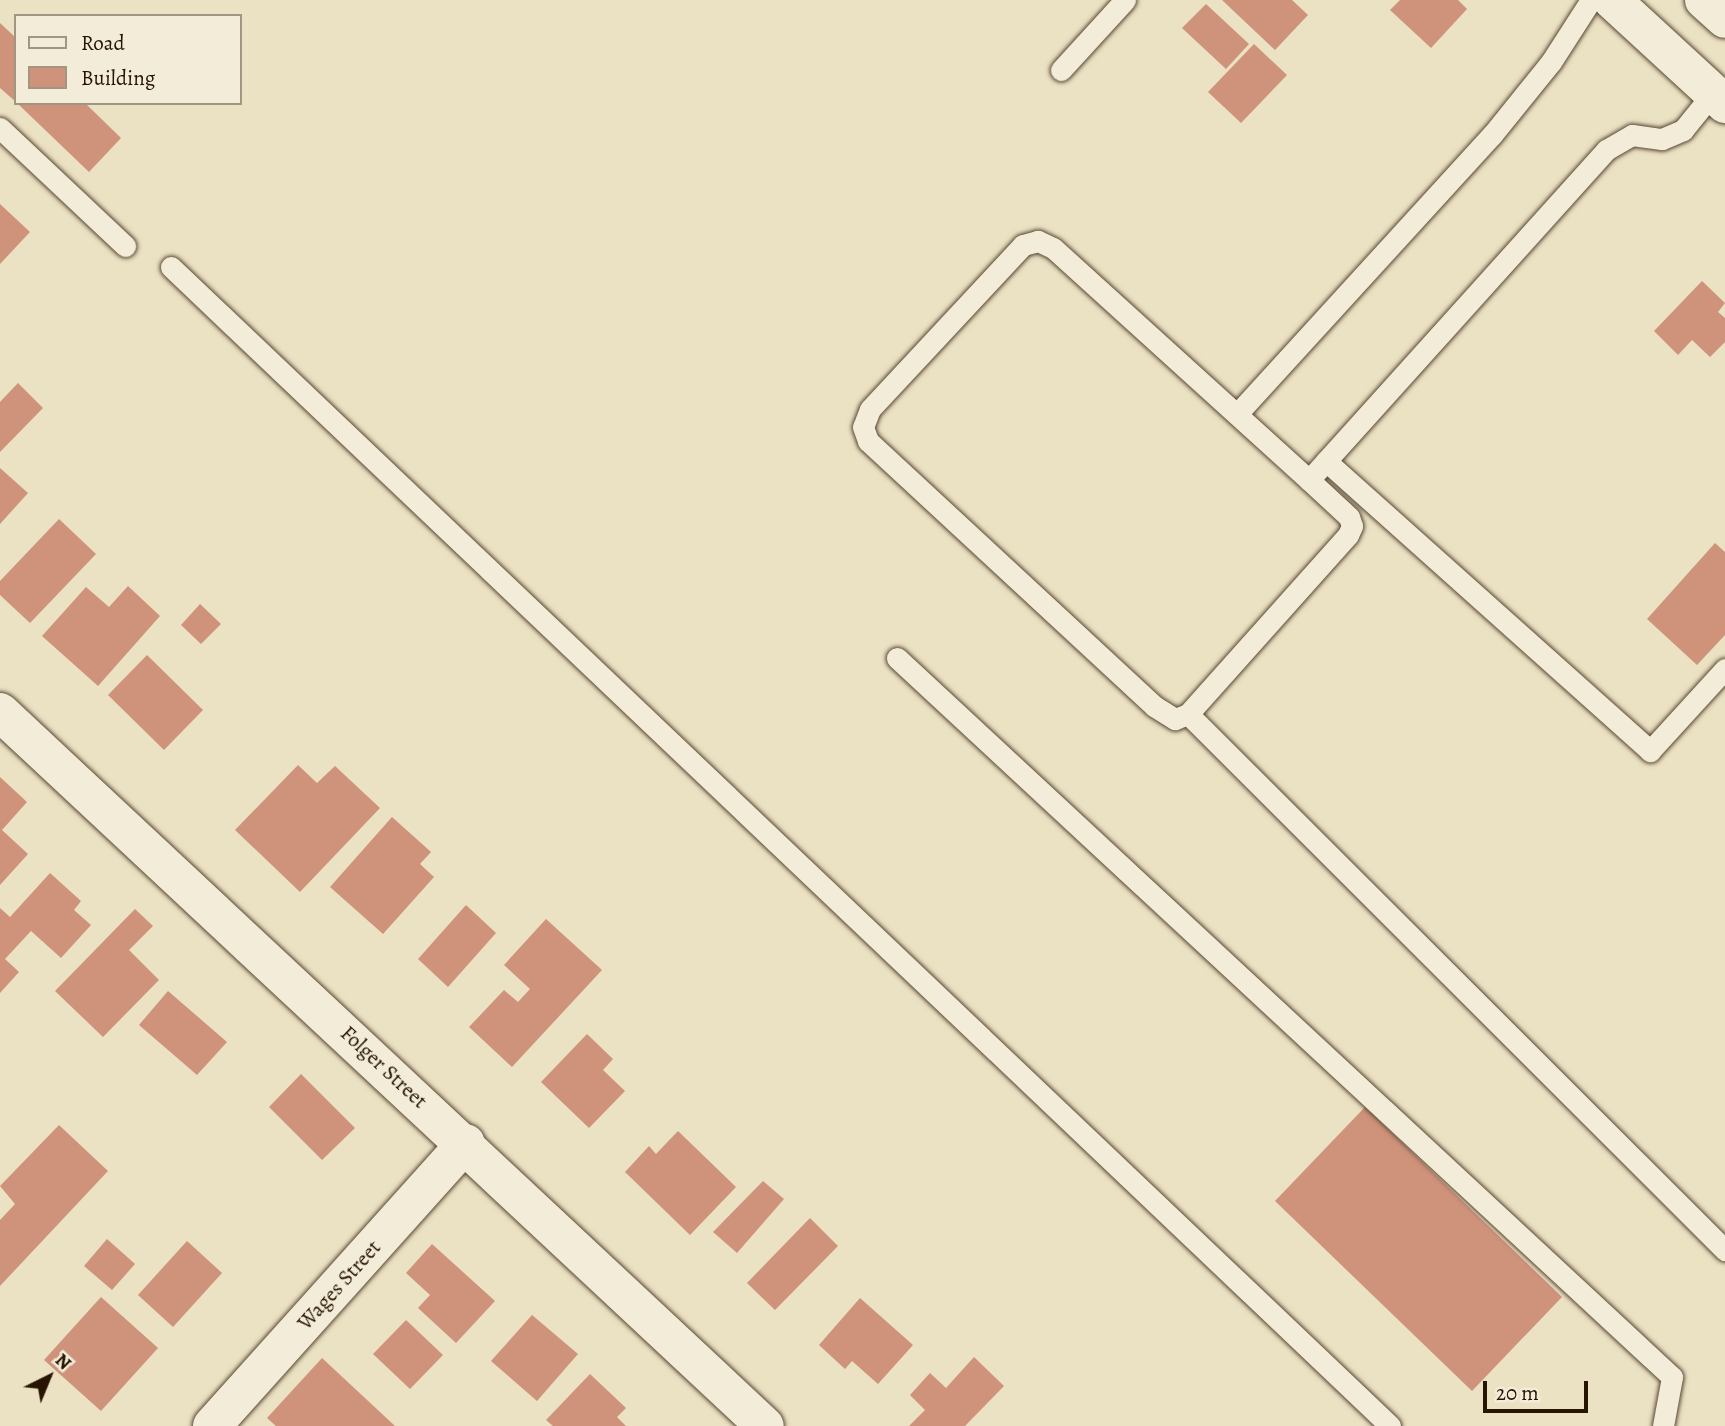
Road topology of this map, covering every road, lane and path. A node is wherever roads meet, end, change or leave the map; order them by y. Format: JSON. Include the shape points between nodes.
{"nodes":[{"id":1,"x":1125,"y":0,"type":"edge"},
{"id":2,"x":1591,"y":0,"type":"edge"},
{"id":3,"x":1612,"y":0,"type":"edge"},
{"id":4,"x":1704,"y":0,"type":"edge"},
{"id":5,"x":1725,"y":19,"type":"edge"},
{"id":6,"x":1061,"y":70,"type":"dead end"},
{"id":7,"x":1719,"y":99,"type":"edge"},
{"id":8,"x":0,"y":128,"type":"edge"},
{"id":9,"x":125,"y":246,"type":"dead end"},
{"id":10,"x":171,"y":267,"type":"dead end"},
{"id":11,"x":1237,"y":414,"type":"junction"},
{"id":12,"x":1326,"y":460,"type":"junction"},
{"id":13,"x":1309,"y":480,"type":"junction"},
{"id":14,"x":897,"y":658,"type":"dead end"},
{"id":15,"x":1725,"y":668,"type":"edge"},
{"id":16,"x":0,"y":712,"type":"edge"},
{"id":17,"x":1188,"y":714,"type":"junction"},
{"id":18,"x":466,"y":1143,"type":"junction"},
{"id":19,"x":1725,"y":1250,"type":"edge"},
{"id":20,"x":212,"y":1426,"type":"edge"},
{"id":21,"x":765,"y":1426,"type":"edge"},
{"id":22,"x":1390,"y":1426,"type":"edge"},
{"id":23,"x":1663,"y":1426,"type":"edge"}],
"edges":[{"from":1,"to":6,"type":"lane"},
{"from":2,"to":11,"type":"lane","via":[[1551,62],[1492,135]]},
{"from":3,"to":7,"type":"street"},
{"from":4,"to":5,"type":"street"},
{"from":7,"to":12,"type":"lane","via":[[1683,130],[1662,139],[1632,135],[1606,150]]},
{"from":8,"to":9,"type":"lane"},
{"from":10,"to":22,"type":"lane"},
{"from":11,"to":13,"type":"lane"},
{"from":11,"to":17,"type":"lane","via":[[1053,248],[1038,241],[1023,244],[870,409],[863,426],[868,441],[1154,706],[1175,719]]},
{"from":12,"to":13,"type":"lane"},
{"from":12,"to":15,"type":"lane","via":[[1650,751]]},
{"from":13,"to":17,"type":"lane","via":[[1349,517],[1348,535]]},
{"from":14,"to":23,"type":"lane","via":[[1672,1377]]},
{"from":16,"to":18,"type":"street","name":"Folger Street"},
{"from":17,"to":19,"type":"lane"},
{"from":18,"to":20,"type":"street","name":"Wages Street"},
{"from":18,"to":21,"type":"street","name":"Folger Street"}]}
